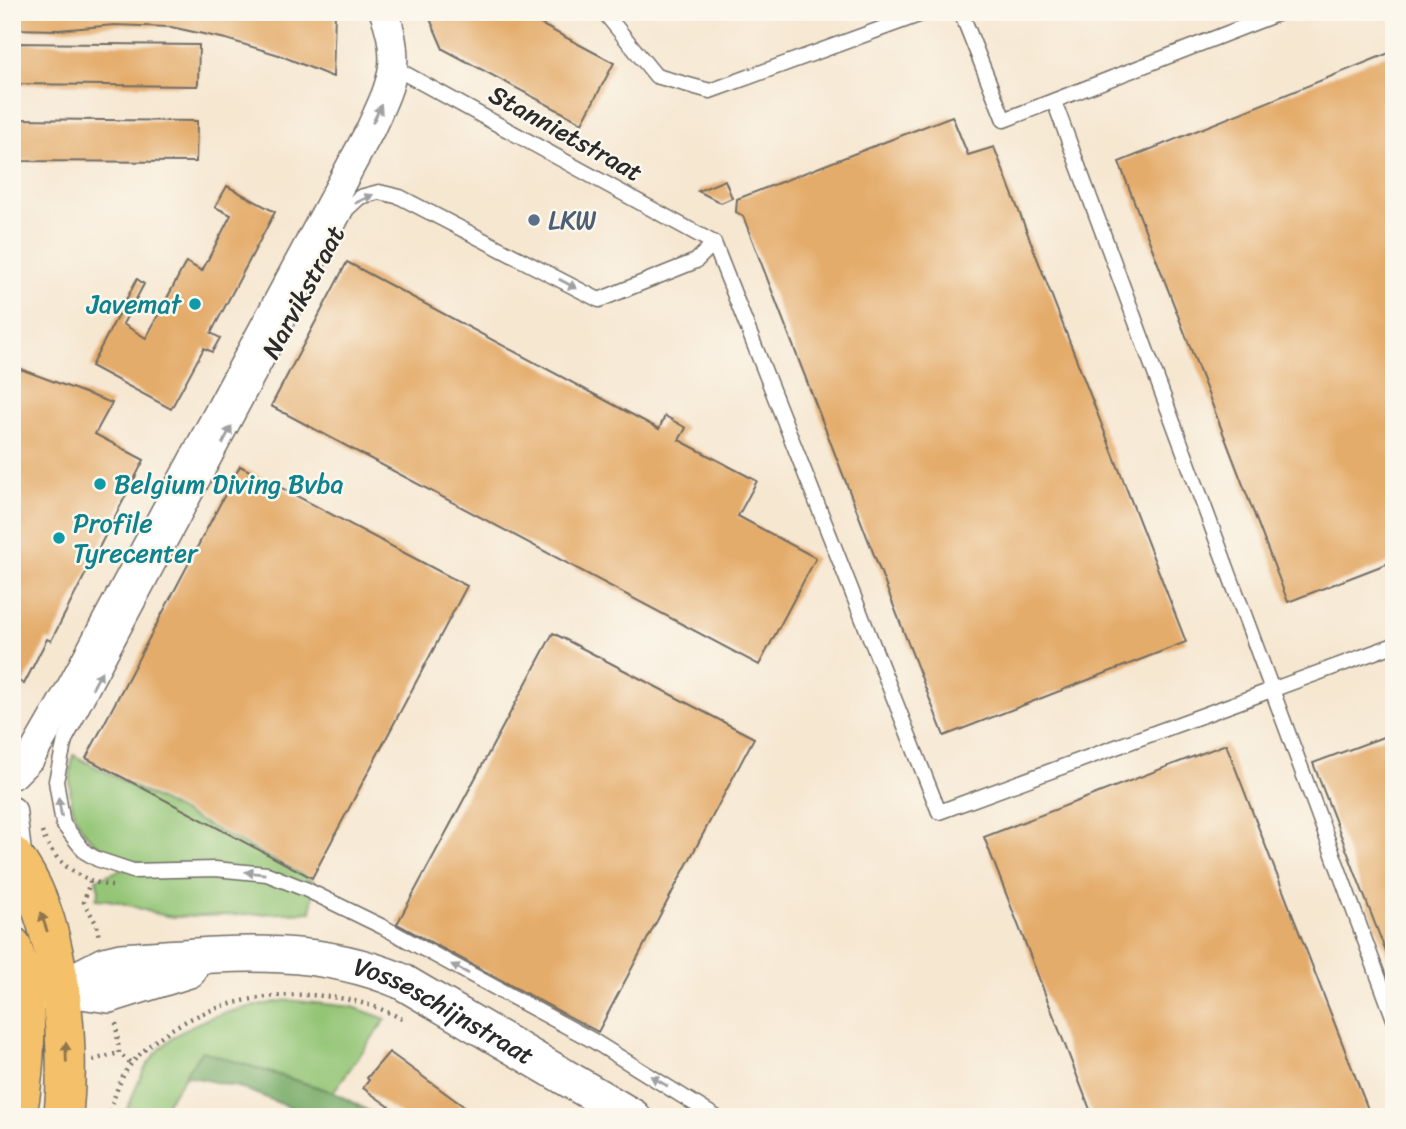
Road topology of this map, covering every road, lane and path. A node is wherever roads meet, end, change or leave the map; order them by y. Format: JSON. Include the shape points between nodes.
{"nodes":[{"id":1,"x":604,"y":12,"type":"edge"},
{"id":2,"x":928,"y":12,"type":"edge"},
{"id":3,"x":961,"y":12,"type":"edge"},
{"id":4,"x":1282,"y":12,"type":"edge"},
{"id":5,"x":386,"y":18,"type":"edge"},
{"id":6,"x":393,"y":67,"type":"junction"},
{"id":7,"x":1054,"y":101,"type":"junction"},
{"id":8,"x":715,"y":243,"type":"junction"},
{"id":9,"x":1394,"y":645,"type":"edge"},
{"id":10,"x":1272,"y":689,"type":"junction"},
{"id":11,"x":13,"y":777,"type":"edge"},
{"id":12,"x":12,"y":811,"type":"edge"},
{"id":13,"x":15,"y":858,"type":"edge"},
{"id":14,"x":90,"y":881,"type":"dead end"},
{"id":15,"x":84,"y":902,"type":"dead end"},
{"id":16,"x":12,"y":946,"type":"edge"},
{"id":17,"x":60,"y":988,"type":"junction"},
{"id":18,"x":16,"y":999,"type":"edge"},
{"id":19,"x":1394,"y":1019,"type":"edge"},
{"id":20,"x":414,"y":1025,"type":"dead end"},
{"id":21,"x":119,"y":1053,"type":"dead end"},
{"id":22,"x":132,"y":1064,"type":"junction"},
{"id":23,"x":17,"y":1117,"type":"edge"},
{"id":24,"x":63,"y":1117,"type":"edge"},
{"id":25,"x":108,"y":1117,"type":"edge"},
{"id":26,"x":633,"y":1117,"type":"edge"},
{"id":27,"x":716,"y":1117,"type":"edge"}],
"edges":[{"from":1,"to":2,"type":"lane","via":[[656,76],[710,91]]},
{"from":3,"to":7,"type":"lane","via":[[1004,120]]},
{"from":4,"to":7,"type":"lane"},
{"from":5,"to":6,"type":"street","name":"Narvikstraat","via":[[394,49]]},
{"from":6,"to":8,"type":"lane","name":"Stannietstraat"},
{"from":11,"to":6,"type":"street","name":"Narvikstraat","one_way":true,"via":[[38,746],[69,691],[356,155],[392,83]]},
{"from":7,"to":10,"type":"lane"},
{"from":8,"to":10,"type":"lane","via":[[939,812]]},
{"from":27,"to":8,"type":"lane","name":"Narvikstraat","one_way":true,"via":[[592,1040],[383,927],[267,874],[215,869],[133,871],[97,859],[85,852],[63,824],[56,781],[65,740],[347,209],[360,198],[379,192],[422,207],[599,300],[696,261]]},
{"from":9,"to":10,"type":"lane"},
{"from":10,"to":19,"type":"lane"},
{"from":12,"to":13,"type":"street"},
{"from":17,"to":13,"type":"main road","one_way":true,"via":[[42,915]]},
{"from":14,"to":15,"type":"path"},
{"from":16,"to":18,"type":"main road"},
{"from":17,"to":18,"type":"street","name":"Vosseschijnstraat"},
{"from":24,"to":17,"type":"main road","one_way":true,"via":[[66,1059]]},
{"from":17,"to":26,"type":"street","name":"Vosseschijnstraat","via":[[109,995],[241,954],[316,956],[401,981]]},
{"from":18,"to":23,"type":"main road","via":[[24,1058]]},
{"from":20,"to":22,"type":"path","via":[[352,999],[295,993],[242,1003],[178,1025]]},
{"from":21,"to":22,"type":"path"},
{"from":22,"to":25,"type":"path"}]}
